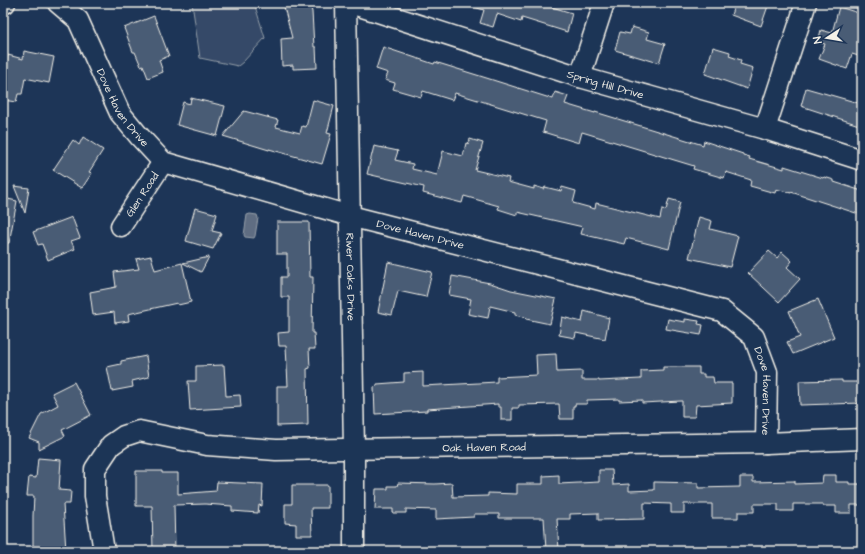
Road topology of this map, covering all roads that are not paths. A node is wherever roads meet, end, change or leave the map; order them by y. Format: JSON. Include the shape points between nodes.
{"nodes":[{"id":1,"x":58,"y":3,"type":"edge"},
{"id":2,"x":346,"y":3,"type":"edge"},
{"id":3,"x":350,"y":3,"type":"edge"},
{"id":4,"x":604,"y":3,"type":"edge"},
{"id":5,"x":806,"y":3,"type":"edge"},
{"id":6,"x":580,"y":77,"type":"junction"},
{"id":7,"x":765,"y":129,"type":"junction"},
{"id":8,"x":862,"y":160,"type":"edge"},
{"id":9,"x":163,"y":162,"type":"junction"},
{"id":10,"x":350,"y":216,"type":"junction"},
{"id":11,"x":121,"y":226,"type":"dead end"},
{"id":12,"x":862,"y":439,"type":"edge"},
{"id":13,"x":766,"y":443,"type":"junction"},
{"id":14,"x":354,"y":448,"type":"junction"},
{"id":15,"x":104,"y":551,"type":"edge"},
{"id":16,"x":354,"y":551,"type":"edge"}],
"edges":[{"from":1,"to":9,"type":"street","name":"Dove Haven Drive","via":[[78,20],[120,113]]},
{"from":2,"to":10,"type":"street","name":"River Oaks Drive"},
{"from":3,"to":6,"type":"street","name":"Spring Hill Drive"},
{"from":4,"to":6,"type":"street"},
{"from":5,"to":7,"type":"street"},
{"from":6,"to":7,"type":"street","name":"Spring Hill Drive"},
{"from":7,"to":8,"type":"street","name":"Spring Hill Drive"},
{"from":9,"to":10,"type":"street","name":"Dove Haven Drive"},
{"from":9,"to":11,"type":"street","name":"Glen Road"},
{"from":10,"to":13,"type":"street","name":"Dove Haven Drive","via":[[722,311],[754,337],[767,372]]},
{"from":10,"to":14,"type":"street","name":"River Oaks Drive"},
{"from":12,"to":13,"type":"street","name":"Oak Haven Road"},
{"from":13,"to":14,"type":"street","name":"Oak Haven Road"},
{"from":14,"to":15,"type":"street","name":"Oak Haven Road","via":[[276,450],[215,446],[139,432],[124,436],[111,445],[95,469],[95,496]]},
{"from":14,"to":16,"type":"street","name":"River Oaks Drive"}]}
